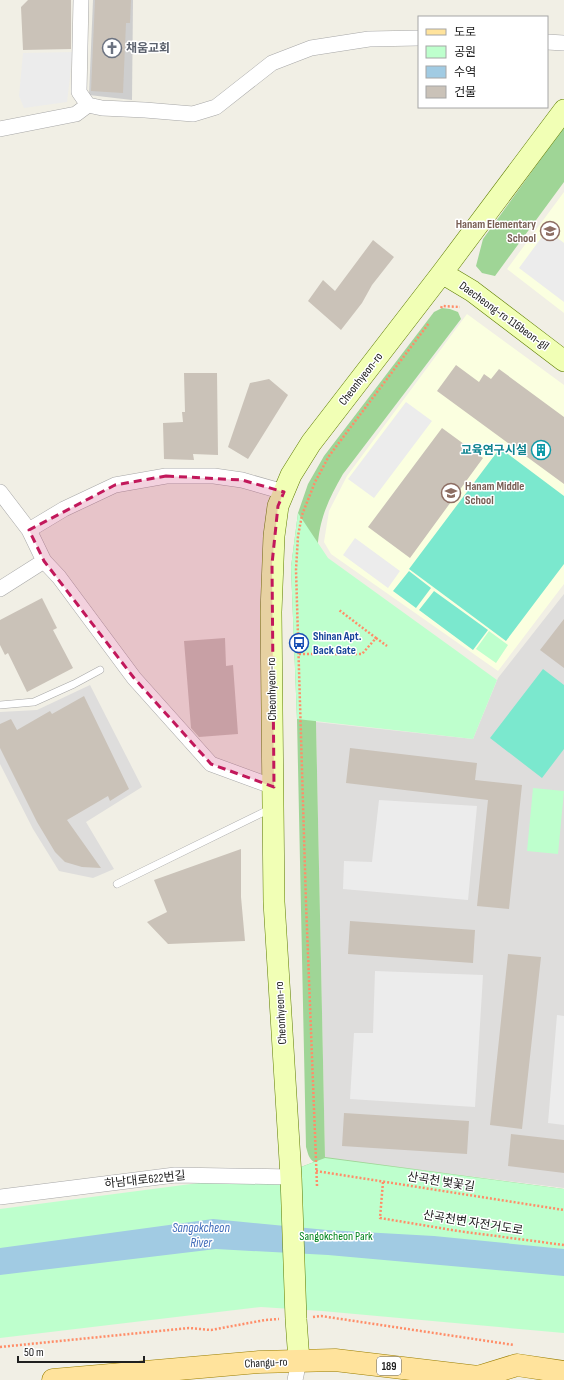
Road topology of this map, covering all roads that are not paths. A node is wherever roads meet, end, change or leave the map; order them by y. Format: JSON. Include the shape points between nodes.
{"nodes":[{"id":1,"x":81,"y":0,"type":"edge"},
{"id":2,"x":418,"y":38,"type":"edge"},
{"id":3,"x":548,"y":42,"type":"edge"},
{"id":4,"x":564,"y":43,"type":"edge"},
{"id":5,"x":88,"y":105,"type":"junction"},
{"id":6,"x":564,"y":110,"type":"edge"},
{"id":7,"x":0,"y":129,"type":"edge"},
{"id":8,"x":442,"y":273,"type":"junction"},
{"id":9,"x":564,"y":361,"type":"edge"},
{"id":10,"x":0,"y":492,"type":"edge"},
{"id":11,"x":284,"y":492,"type":"junction"},
{"id":12,"x":29,"y":530,"type":"junction"},
{"id":13,"x":44,"y":561,"type":"junction"},
{"id":14,"x":0,"y":589,"type":"edge"},
{"id":15,"x":100,"y":670,"type":"dead end"},
{"id":16,"x":0,"y":704,"type":"edge"},
{"id":17,"x":274,"y":797,"type":"junction"},
{"id":18,"x":117,"y":884,"type":"dead end"},
{"id":19,"x":291,"y":1177,"type":"junction"},
{"id":20,"x":0,"y":1197,"type":"edge"},
{"id":21,"x":564,"y":1372,"type":"edge"},
{"id":22,"x":299,"y":1374,"type":"edge"},
{"id":23,"x":481,"y":1378,"type":"edge"},
{"id":24,"x":53,"y":1380,"type":"edge"}],
"edges":[{"from":1,"to":5,"type":"street","via":[[79,92]]},
{"from":2,"to":5,"type":"street","via":[[369,39],[311,48],[272,64],[216,107],[193,114]]},
{"from":3,"to":4,"type":"street"},
{"from":5,"to":7,"type":"street","via":[[76,114]]},
{"from":6,"to":8,"type":"main road","name":"Cheonhyeon-ro"},
{"from":8,"to":9,"type":"main road","name":"Daecheong-ro 116beon-gil","via":[[472,291]]},
{"from":8,"to":11,"type":"main road","name":"Cheonhyeon-ro","via":[[311,443],[291,475]]},
{"from":10,"to":12,"type":"street"},
{"from":11,"to":12,"type":"street","via":[[242,480],[214,476],[166,476],[115,485],[64,509]]},
{"from":11,"to":17,"type":"main road","name":"Cheonhyeon-ro","via":[[278,506],[272,564]]},
{"from":12,"to":13,"type":"street"},
{"from":13,"to":14,"type":"street"},
{"from":13,"to":17,"type":"street","via":[[59,577],[134,678],[211,764]]},
{"from":15,"to":16,"type":"lane","via":[[34,702]]},
{"from":17,"to":18,"type":"lane"},
{"from":17,"to":19,"type":"main road","name":"Cheonhyeon-ro","via":[[274,902]]},
{"from":19,"to":20,"type":"street","name":"하남대로622번길","via":[[175,1175]]},
{"from":19,"to":22,"type":"main road","name":"Cheonhyeon-ro"},
{"from":21,"to":23,"type":"main road","name":"Changu-ro","number":"189","via":[[517,1365]]},
{"from":22,"to":23,"type":"main road","name":"Changu-ro","number":"189","via":[[335,1360]]},
{"from":22,"to":24,"type":"main road","name":"Changu-ro","number":"189","via":[[259,1362]]}]}
